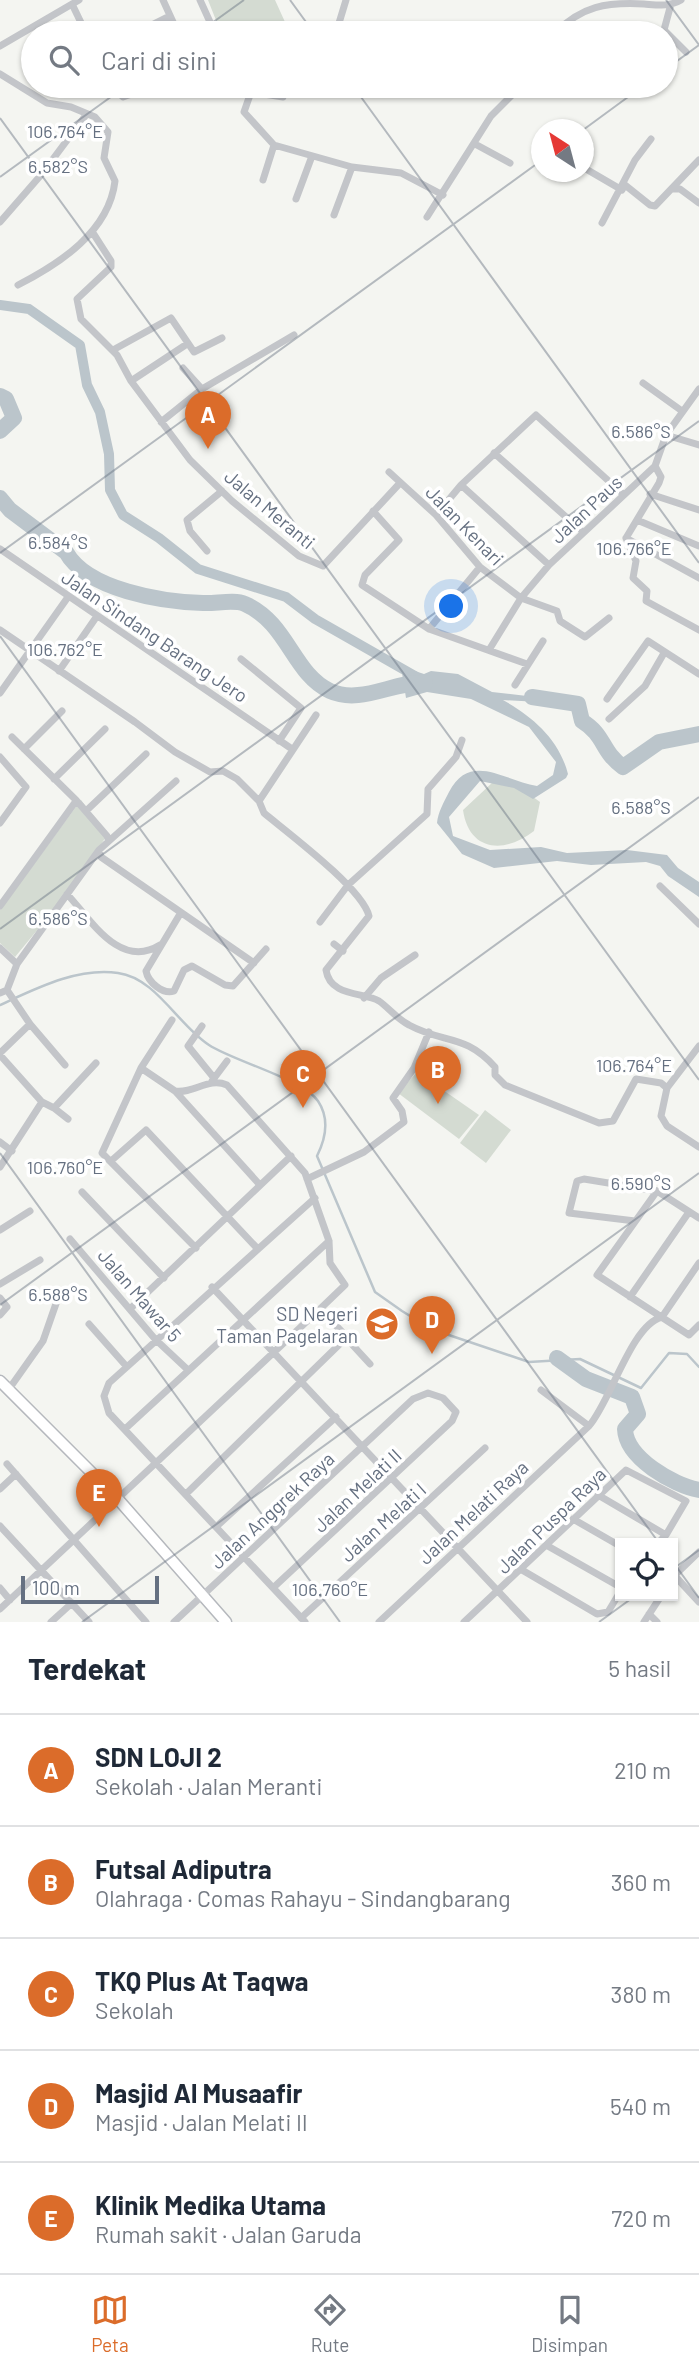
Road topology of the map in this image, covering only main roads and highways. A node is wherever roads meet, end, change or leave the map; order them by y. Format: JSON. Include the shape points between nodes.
{"nodes":[{"id":1,"x":5,"y":1385,"type":"edge"},
{"id":2,"x":226,"y":1622,"type":"edge"}],
"edges":[{"from":1,"to":2,"type":"main road","via":[[117,1498]]}]}
